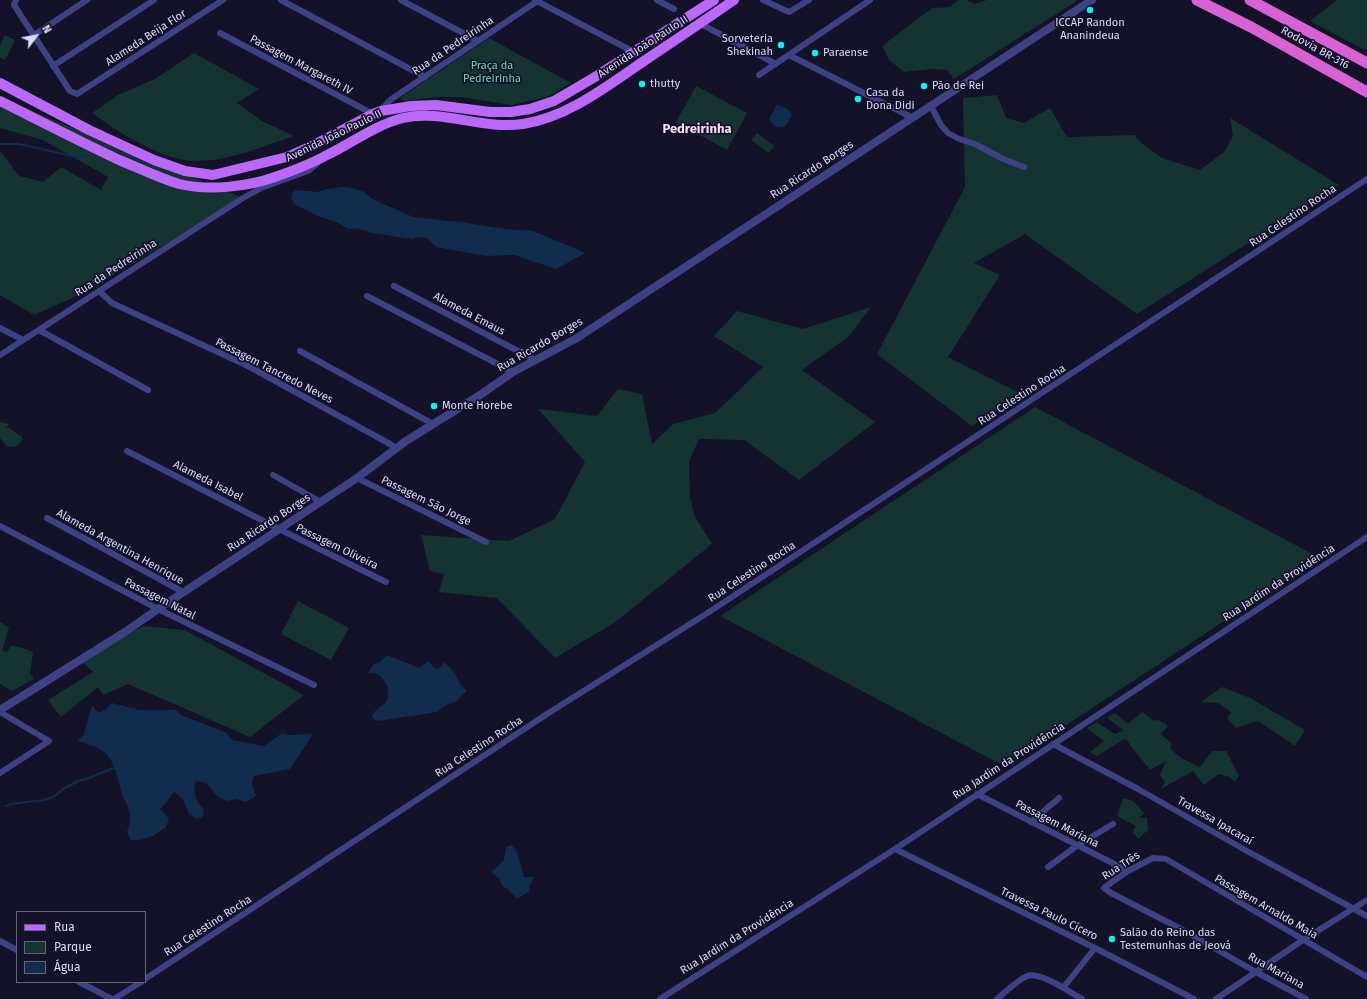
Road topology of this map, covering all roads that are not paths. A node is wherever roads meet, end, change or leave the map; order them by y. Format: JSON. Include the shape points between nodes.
{"nodes":[{"id":1,"x":87,"y":0,"type":"edge"},
{"id":2,"x":154,"y":0,"type":"edge"},
{"id":3,"x":223,"y":0,"type":"edge"},
{"id":4,"x":281,"y":0,"type":"edge"},
{"id":5,"x":401,"y":0,"type":"edge"},
{"id":6,"x":537,"y":0,"type":"edge"},
{"id":7,"x":657,"y":0,"type":"edge"},
{"id":8,"x":714,"y":0,"type":"edge"},
{"id":9,"x":734,"y":0,"type":"edge"},
{"id":10,"x":763,"y":0,"type":"edge"},
{"id":11,"x":809,"y":0,"type":"edge"},
{"id":12,"x":870,"y":0,"type":"edge"},
{"id":13,"x":1092,"y":0,"type":"edge"},
{"id":14,"x":1197,"y":0,"type":"edge"},
{"id":15,"x":1250,"y":0,"type":"edge"},
{"id":16,"x":15,"y":2,"type":"edge"},
{"id":17,"x":1264,"y":4,"type":"edge"},
{"id":18,"x":674,"y":9,"type":"dead end"},
{"id":19,"x":701,"y":24,"type":"junction"},
{"id":20,"x":220,"y":33,"type":"dead end"},
{"id":21,"x":34,"y":35,"type":"junction"},
{"id":22,"x":478,"y":42,"type":"junction"},
{"id":23,"x":634,"y":52,"type":"junction"},
{"id":24,"x":789,"y":55,"type":"junction"},
{"id":25,"x":1367,"y":63,"type":"edge"},
{"id":26,"x":776,"y":64,"type":"junction"},
{"id":27,"x":53,"y":66,"type":"junction"},
{"id":28,"x":759,"y":75,"type":"dead end"},
{"id":29,"x":425,"y":77,"type":"junction"},
{"id":30,"x":0,"y":83,"type":"edge"},
{"id":31,"x":1367,"y":92,"type":"edge"},
{"id":32,"x":0,"y":101,"type":"edge"},
{"id":33,"x":931,"y":106,"type":"junction"},
{"id":34,"x":377,"y":112,"type":"junction"},
{"id":35,"x":913,"y":118,"type":"junction"},
{"id":36,"x":327,"y":156,"type":"junction"},
{"id":37,"x":1024,"y":167,"type":"dead end"},
{"id":38,"x":1367,"y":179,"type":"edge"},
{"id":39,"x":394,"y":286,"type":"dead end"},
{"id":40,"x":99,"y":291,"type":"junction"},
{"id":41,"x":367,"y":296,"type":"dead end"},
{"id":42,"x":0,"y":328,"type":"edge"},
{"id":43,"x":39,"y":330,"type":"junction"},
{"id":44,"x":23,"y":340,"type":"junction"},
{"id":45,"x":300,"y":351,"type":"dead end"},
{"id":46,"x":0,"y":355,"type":"edge"},
{"id":47,"x":535,"y":360,"type":"junction"},
{"id":48,"x":514,"y":372,"type":"junction"},
{"id":49,"x":148,"y":390,"type":"dead end"},
{"id":50,"x":433,"y":424,"type":"junction"},
{"id":51,"x":396,"y":448,"type":"junction"},
{"id":52,"x":127,"y":451,"type":"dead end"},
{"id":53,"x":273,"y":475,"type":"dead end"},
{"id":54,"x":357,"y":478,"type":"junction"},
{"id":55,"x":321,"y":502,"type":"junction"},
{"id":56,"x":47,"y":518,"type":"dead end"},
{"id":57,"x":0,"y":526,"type":"edge"},
{"id":58,"x":279,"y":529,"type":"junction"},
{"id":59,"x":1367,"y":537,"type":"edge"},
{"id":60,"x":486,"y":542,"type":"dead end"},
{"id":61,"x":386,"y":582,"type":"dead end"},
{"id":62,"x":183,"y":592,"type":"junction"},
{"id":63,"x":158,"y":609,"type":"junction"},
{"id":64,"x":314,"y":685,"type":"dead end"},
{"id":65,"x":0,"y":711,"type":"edge"},
{"id":66,"x":1053,"y":744,"type":"junction"},
{"id":67,"x":0,"y":773,"type":"edge"},
{"id":68,"x":977,"y":794,"type":"junction"},
{"id":69,"x":1059,"y":798,"type":"dead end"},
{"id":70,"x":1031,"y":822,"type":"junction"},
{"id":71,"x":1112,"y":824,"type":"dead end"},
{"id":72,"x":1078,"y":845,"type":"junction"},
{"id":73,"x":895,"y":849,"type":"junction"},
{"id":74,"x":1153,"y":858,"type":"joint"},
{"id":75,"x":1048,"y":867,"type":"dead end"},
{"id":76,"x":1128,"y":871,"type":"junction"},
{"id":77,"x":1110,"y":892,"type":"joint"},
{"id":78,"x":1367,"y":900,"type":"edge"},
{"id":79,"x":1354,"y":908,"type":"junction"},
{"id":80,"x":1367,"y":916,"type":"edge"},
{"id":81,"x":1303,"y":940,"type":"junction"},
{"id":82,"x":0,"y":941,"type":"edge"},
{"id":83,"x":1095,"y":948,"type":"junction"},
{"id":84,"x":16,"y":949,"type":"edge"},
{"id":85,"x":1256,"y":972,"type":"junction"},
{"id":86,"x":1367,"y":977,"type":"edge"},
{"id":87,"x":146,"y":978,"type":"edge"},
{"id":88,"x":81,"y":983,"type":"edge"},
{"id":89,"x":139,"y":983,"type":"edge"},
{"id":90,"x":1063,"y":988,"type":"junction"},
{"id":91,"x":113,"y":999,"type":"edge"},
{"id":92,"x":660,"y":999,"type":"edge"},
{"id":93,"x":997,"y":999,"type":"edge"},
{"id":94,"x":1082,"y":999,"type":"edge"},
{"id":95,"x":1194,"y":999,"type":"edge"},
{"id":96,"x":1216,"y":999,"type":"edge"},
{"id":97,"x":1306,"y":999,"type":"edge"}],
"edges":[{"from":1,"to":21,"type":"street"},
{"from":2,"to":27,"type":"street"},
{"from":3,"to":27,"type":"street","name":"Alameda Beija Flor","via":[[80,94],[70,92]]},
{"from":4,"to":29,"type":"street"},
{"from":5,"to":22,"type":"street"},
{"from":6,"to":22,"type":"street","name":"Rua da Pedreirinha"},
{"from":6,"to":23,"type":"street"},
{"from":7,"to":18,"type":"street"},
{"from":8,"to":23,"type":"main road","name":"Avenida João Paulo II"},
{"from":9,"to":19,"type":"main road","name":"Avenida João Paulo II"},
{"from":10,"to":11,"type":"street","via":[[787,12]]},
{"from":12,"to":24,"type":"street"},
{"from":13,"to":33,"type":"street","name":"Rua Ricardo Borges"},
{"from":14,"to":31,"type":"highway","name":"Rodovia BR-316"},
{"from":15,"to":17,"type":"highway","name":"Rodovia BR-316"},
{"from":16,"to":21,"type":"street"},
{"from":17,"to":25,"type":"highway","name":"Rodovia BR-316"},
{"from":19,"to":26,"type":"street"},
{"from":19,"to":36,"type":"main road","name":"Avenida João Paulo II","via":[[557,115],[522,124],[490,125],[443,117],[406,118],[372,130]]},
{"from":20,"to":34,"type":"street","name":"Passagem Margareth IV"},
{"from":21,"to":27,"type":"street"},
{"from":22,"to":29,"type":"street","name":"Rua da Pedreirinha"},
{"from":23,"to":34,"type":"main road","name":"Avenida João Paulo II","via":[[554,101],[530,109],[490,112],[436,104]]},
{"from":24,"to":26,"type":"street"},
{"from":24,"to":35,"type":"street"},
{"from":26,"to":28,"type":"street"},
{"from":29,"to":34,"type":"street","name":"Rua da Pedreirinha"},
{"from":30,"to":34,"type":"main road","name":"Avenida João Paulo II","via":[[89,130],[154,160],[185,171],[214,175],[287,157]]},
{"from":32,"to":36,"type":"main road","name":"Avenida João Paulo II","via":[[95,149],[153,175],[181,184],[213,188],[251,183],[275,177]]},
{"from":33,"to":35,"type":"street","name":"Rua Ricardo Borges"},
{"from":33,"to":37,"type":"street","via":[[948,133]]},
{"from":35,"to":47,"type":"street","name":"Rua Ricardo Borges","via":[[577,338]]},
{"from":36,"to":40,"type":"street","name":"Rua da Pedreirinha","via":[[308,170],[261,188],[243,198]]},
{"from":38,"to":87,"type":"street","name":"Rua Celestino Rocha"},
{"from":39,"to":47,"type":"street","name":"Alameda Emaus"},
{"from":40,"to":43,"type":"street","name":"Rua da Pedreirinha"},
{"from":40,"to":51,"type":"street","name":"Passagem Tancredo Neves","via":[[112,303],[248,366]]},
{"from":41,"to":48,"type":"street"},
{"from":42,"to":44,"type":"street"},
{"from":43,"to":44,"type":"street","name":"Rua da Pedreirinha"},
{"from":43,"to":49,"type":"street"},
{"from":44,"to":46,"type":"street","name":"Rua da Pedreirinha"},
{"from":45,"to":50,"type":"street"},
{"from":47,"to":48,"type":"street","name":"Rua Ricardo Borges"},
{"from":48,"to":50,"type":"street","name":"Rua Ricardo Borges"},
{"from":50,"to":51,"type":"street","name":"Rua Ricardo Borges"},
{"from":51,"to":54,"type":"street","name":"Rua Ricardo Borges"},
{"from":52,"to":58,"type":"street","name":"Alameda Isabel"},
{"from":53,"to":55,"type":"street"},
{"from":54,"to":55,"type":"street","name":"Rua Ricardo Borges"},
{"from":54,"to":60,"type":"street","name":"Passagem São Jorge"},
{"from":55,"to":58,"type":"street","name":"Rua Ricardo Borges"},
{"from":56,"to":62,"type":"street","name":"Alameda Argentina Henrique"},
{"from":57,"to":63,"type":"street","name":"Passagem Natal"},
{"from":58,"to":61,"type":"street","name":"Passagem Oliveira"},
{"from":58,"to":62,"type":"street","name":"Rua Ricardo Borges"},
{"from":59,"to":66,"type":"street","name":"Rua Jardim da Providência"},
{"from":62,"to":63,"type":"street","name":"Rua Ricardo Borges"},
{"from":63,"to":64,"type":"street","name":"Passagem Natal"},
{"from":63,"to":65,"type":"street","name":"Rua Ricardo Borges"},
{"from":65,"to":67,"type":"street","via":[[49,741]]},
{"from":66,"to":68,"type":"street","name":"Rua Jardim da Providência"},
{"from":66,"to":79,"type":"street","name":"Travessa Ipacaraí"},
{"from":68,"to":70,"type":"street","name":"Passagem Mariana"},
{"from":68,"to":73,"type":"street","name":"Rua Jardim da Providência"},
{"from":69,"to":70,"type":"street"},
{"from":70,"to":72,"type":"street","name":"Passagem Mariana"},
{"from":71,"to":72,"type":"street"},
{"from":72,"to":75,"type":"street"},
{"from":72,"to":76,"type":"street","name":"Passagem Mariana"},
{"from":73,"to":83,"type":"street","name":"Travessa Paulo Cícero"},
{"from":73,"to":92,"type":"street","name":"Rua Jardim da Providência"},
{"from":74,"to":76,"type":"street","name":"Rua Três"},
{"from":74,"to":81,"type":"street","name":"Passagem Arnaldo Maia","via":[[1166,860]]},
{"from":76,"to":77,"type":"street","name":"Rua Três","via":[[1104,888]]},
{"from":77,"to":85,"type":"street","name":"Rua Mariana"},
{"from":78,"to":79,"type":"street"},
{"from":79,"to":80,"type":"street","name":"Travessa Ipacaraí"},
{"from":79,"to":81,"type":"street"},
{"from":81,"to":85,"type":"street"},
{"from":81,"to":86,"type":"street","name":"Passagem Arnaldo Maia"},
{"from":82,"to":84,"type":"street"},
{"from":83,"to":90,"type":"street"},
{"from":83,"to":95,"type":"street","name":"Travessa Paulo Cícero"},
{"from":85,"to":96,"type":"street"},
{"from":85,"to":97,"type":"street","name":"Rua Mariana"},
{"from":88,"to":91,"type":"street"},
{"from":89,"to":91,"type":"street"},
{"from":90,"to":93,"type":"street","via":[[1044,978],[1031,975]]},
{"from":90,"to":94,"type":"street"}]}
